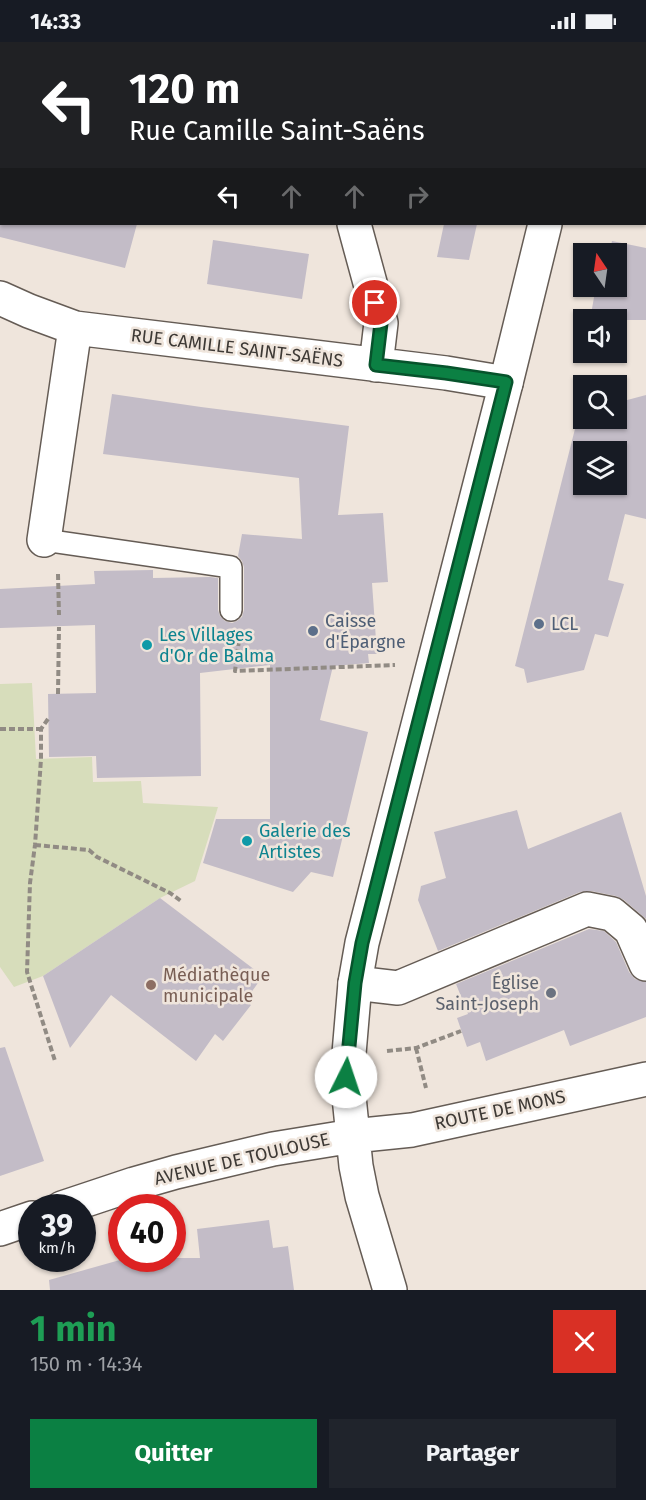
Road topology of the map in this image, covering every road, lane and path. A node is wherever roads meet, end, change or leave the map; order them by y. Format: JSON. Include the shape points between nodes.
{"nodes":[{"id":1,"x":354,"y":225,"type":"edge"},
{"id":2,"x":546,"y":225,"type":"edge"},
{"id":3,"x":0,"y":298,"type":"edge"},
{"id":4,"x":75,"y":328,"type":"junction"},
{"id":5,"x":376,"y":365,"type":"junction"},
{"id":6,"x":506,"y":382,"type":"junction"},
{"id":7,"x":51,"y":552,"type":"junction"},
{"id":8,"x":231,"y":610,"type":"joint"},
{"id":9,"x":58,"y":615,"type":"dead end"},
{"id":10,"x":59,"y":627,"type":"dead end"},
{"id":11,"x":395,"y":665,"type":"dead end"},
{"id":12,"x":58,"y":694,"type":"dead end"},
{"id":13,"x":48,"y":719,"type":"dead end"},
{"id":14,"x":0,"y":729,"type":"edge"},
{"id":15,"x":41,"y":729,"type":"junction"},
{"id":16,"x":35,"y":845,"type":"junction"},
{"id":17,"x":181,"y":901,"type":"dead end"},
{"id":18,"x":646,"y":964,"type":"edge"},
{"id":19,"x":355,"y":983,"type":"junction"},
{"id":20,"x":461,"y":1031,"type":"dead end"},
{"id":21,"x":416,"y":1048,"type":"junction"},
{"id":22,"x":386,"y":1051,"type":"dead end"},
{"id":23,"x":55,"y":1061,"type":"dead end"},
{"id":24,"x":646,"y":1078,"type":"edge"},
{"id":25,"x":426,"y":1090,"type":"dead end"},
{"id":26,"x":353,"y":1136,"type":"junction"},
{"id":27,"x":96,"y":1197,"type":"edge"},
{"id":28,"x":18,"y":1223,"type":"edge"},
{"id":29,"x":0,"y":1229,"type":"edge"},
{"id":30,"x":390,"y":1290,"type":"edge"}],
"edges":[{"from":1,"to":5,"type":"street","via":[[381,323]]},
{"from":2,"to":6,"type":"street"},
{"from":3,"to":4,"type":"street","name":"RUE CAMILLE SAINT-SAËNS"},
{"from":4,"to":5,"type":"street","name":"RUE CAMILLE SAINT-SAËNS"},
{"from":4,"to":7,"type":"street"},
{"from":5,"to":6,"type":"street","name":"RUE CAMILLE SAINT-SAËNS"},
{"from":6,"to":19,"type":"street"},
{"from":7,"to":8,"type":"lane","via":[[231,567]]},
{"from":7,"to":9,"type":"path"},
{"from":8,"to":11,"type":"path","via":[[243,611],[235,671]]},
{"from":10,"to":12,"type":"path"},
{"from":13,"to":15,"type":"path"},
{"from":14,"to":15,"type":"path"},
{"from":15,"to":16,"type":"path"},
{"from":16,"to":17,"type":"path","via":[[89,850]]},
{"from":16,"to":23,"type":"path","via":[[27,972]]},
{"from":18,"to":19,"type":"street","via":[[631,930],[612,914],[587,909],[398,988]]},
{"from":19,"to":26,"type":"street","via":[[346,1077]]},
{"from":20,"to":21,"type":"path"},
{"from":21,"to":22,"type":"path"},
{"from":21,"to":25,"type":"path"},
{"from":24,"to":26,"type":"street","name":"ROUTE DE MONS","via":[[412,1130]]},
{"from":26,"to":27,"type":"street","name":"AVENUE DE TOULOUSE","via":[[235,1157]]},
{"from":26,"to":30,"type":"street","via":[[362,1196]]},
{"from":28,"to":29,"type":"street"}]}
